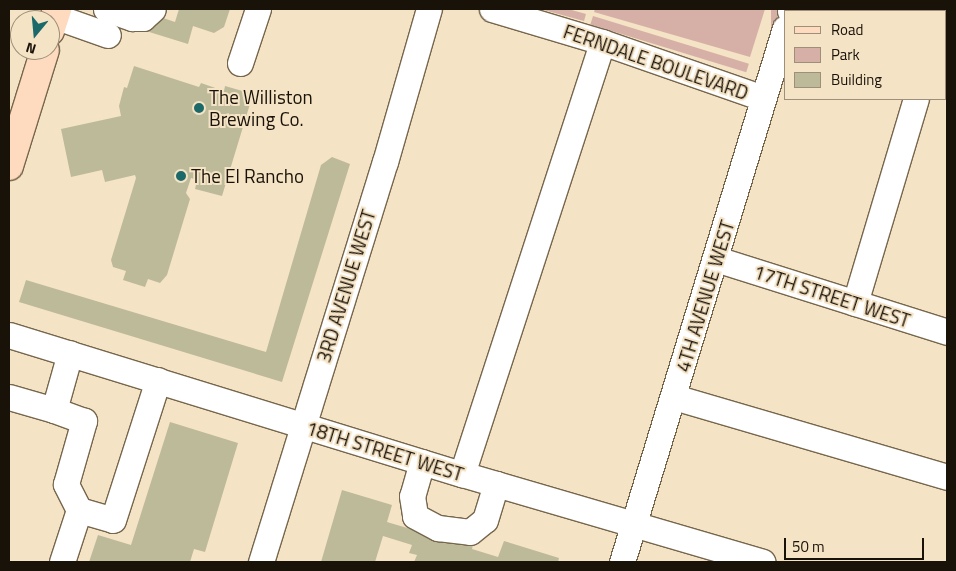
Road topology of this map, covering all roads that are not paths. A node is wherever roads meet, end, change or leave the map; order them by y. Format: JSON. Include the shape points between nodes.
{"nodes":[{"id":1,"x":106,"y":9,"type":"edge"},
{"id":2,"x":153,"y":9,"type":"edge"},
{"id":3,"x":258,"y":9,"type":"edge"},
{"id":4,"x":429,"y":9,"type":"edge"},
{"id":5,"x":492,"y":9,"type":"edge"},
{"id":6,"x":60,"y":21,"type":"edge"},
{"id":7,"x":784,"y":31,"type":"edge"},
{"id":8,"x":108,"y":35,"type":"dead end"},
{"id":9,"x":602,"y":42,"type":"junction"},
{"id":10,"x":42,"y":60,"type":"edge"},
{"id":11,"x":240,"y":63,"type":"dead end"},
{"id":12,"x":763,"y":98,"type":"junction"},
{"id":13,"x":916,"y":100,"type":"edge"},
{"id":14,"x":9,"y":166,"type":"edge"},
{"id":15,"x":716,"y":259,"type":"junction"},
{"id":16,"x":854,"y":303,"type":"junction"},
{"id":17,"x":947,"y":332,"type":"edge"},
{"id":18,"x":9,"y":335,"type":"edge"},
{"id":19,"x":70,"y":353,"type":"junction"},
{"id":20,"x":158,"y":380,"type":"junction"},
{"id":21,"x":9,"y":397,"type":"edge"},
{"id":22,"x":674,"y":397,"type":"junction"},
{"id":23,"x":54,"y":410,"type":"junction"},
{"id":24,"x":303,"y":426,"type":"junction"},
{"id":25,"x":422,"y":462,"type":"junction"},
{"id":26,"x":462,"y":474,"type":"junction"},
{"id":27,"x":947,"y":478,"type":"edge"},
{"id":28,"x":496,"y":484,"type":"junction"},
{"id":29,"x":79,"y":510,"type":"junction"},
{"id":30,"x":634,"y":525,"type":"junction"},
{"id":31,"x":62,"y":562,"type":"edge"},
{"id":32,"x":261,"y":562,"type":"edge"},
{"id":33,"x":622,"y":562,"type":"edge"},
{"id":34,"x":762,"y":562,"type":"edge"}],
"edges":[{"from":1,"to":2,"type":"street","via":[[143,18]]},
{"from":3,"to":11,"type":"street"},
{"from":4,"to":24,"type":"street","name":"3RD AVENUE WEST"},
{"from":5,"to":9,"type":"street","name":"FERNDALE BOULEVARD"},
{"from":6,"to":8,"type":"street"},
{"from":7,"to":12,"type":"street","name":"4TH AVENUE WEST"},
{"from":9,"to":12,"type":"street","name":"FERNDALE BOULEVARD"},
{"from":9,"to":26,"type":"street"},
{"from":10,"to":14,"type":"main road"},
{"from":12,"to":15,"type":"street","name":"4TH AVENUE WEST"},
{"from":13,"to":16,"type":"street"},
{"from":15,"to":16,"type":"street","name":"17TH STREET WEST"},
{"from":15,"to":22,"type":"street","name":"4TH AVENUE WEST"},
{"from":16,"to":17,"type":"street","name":"17TH STREET WEST"},
{"from":18,"to":19,"type":"street","name":"18TH STREET WEST"},
{"from":19,"to":20,"type":"street","name":"18TH STREET WEST"},
{"from":19,"to":23,"type":"street"},
{"from":20,"to":24,"type":"street","name":"18TH STREET WEST"},
{"from":20,"to":29,"type":"street","via":[[113,520]]},
{"from":21,"to":23,"type":"street"},
{"from":22,"to":27,"type":"street"},
{"from":22,"to":30,"type":"street","name":"4TH AVENUE WEST"},
{"from":23,"to":29,"type":"street","via":[[84,421],[66,484]]},
{"from":24,"to":25,"type":"street","name":"18TH STREET WEST"},
{"from":24,"to":32,"type":"street","name":"3RD AVENUE WEST"},
{"from":25,"to":26,"type":"street","name":"18TH STREET WEST"},
{"from":25,"to":28,"type":"street","via":[[412,496],[415,516],[438,528],[470,532],[484,520]]},
{"from":26,"to":28,"type":"street","name":"18TH STREET WEST"},
{"from":28,"to":30,"type":"street","name":"18TH STREET WEST"},
{"from":29,"to":31,"type":"street"},
{"from":30,"to":33,"type":"street","name":"4TH AVENUE WEST"},
{"from":30,"to":34,"type":"street","name":"18TH STREET WEST"}]}
